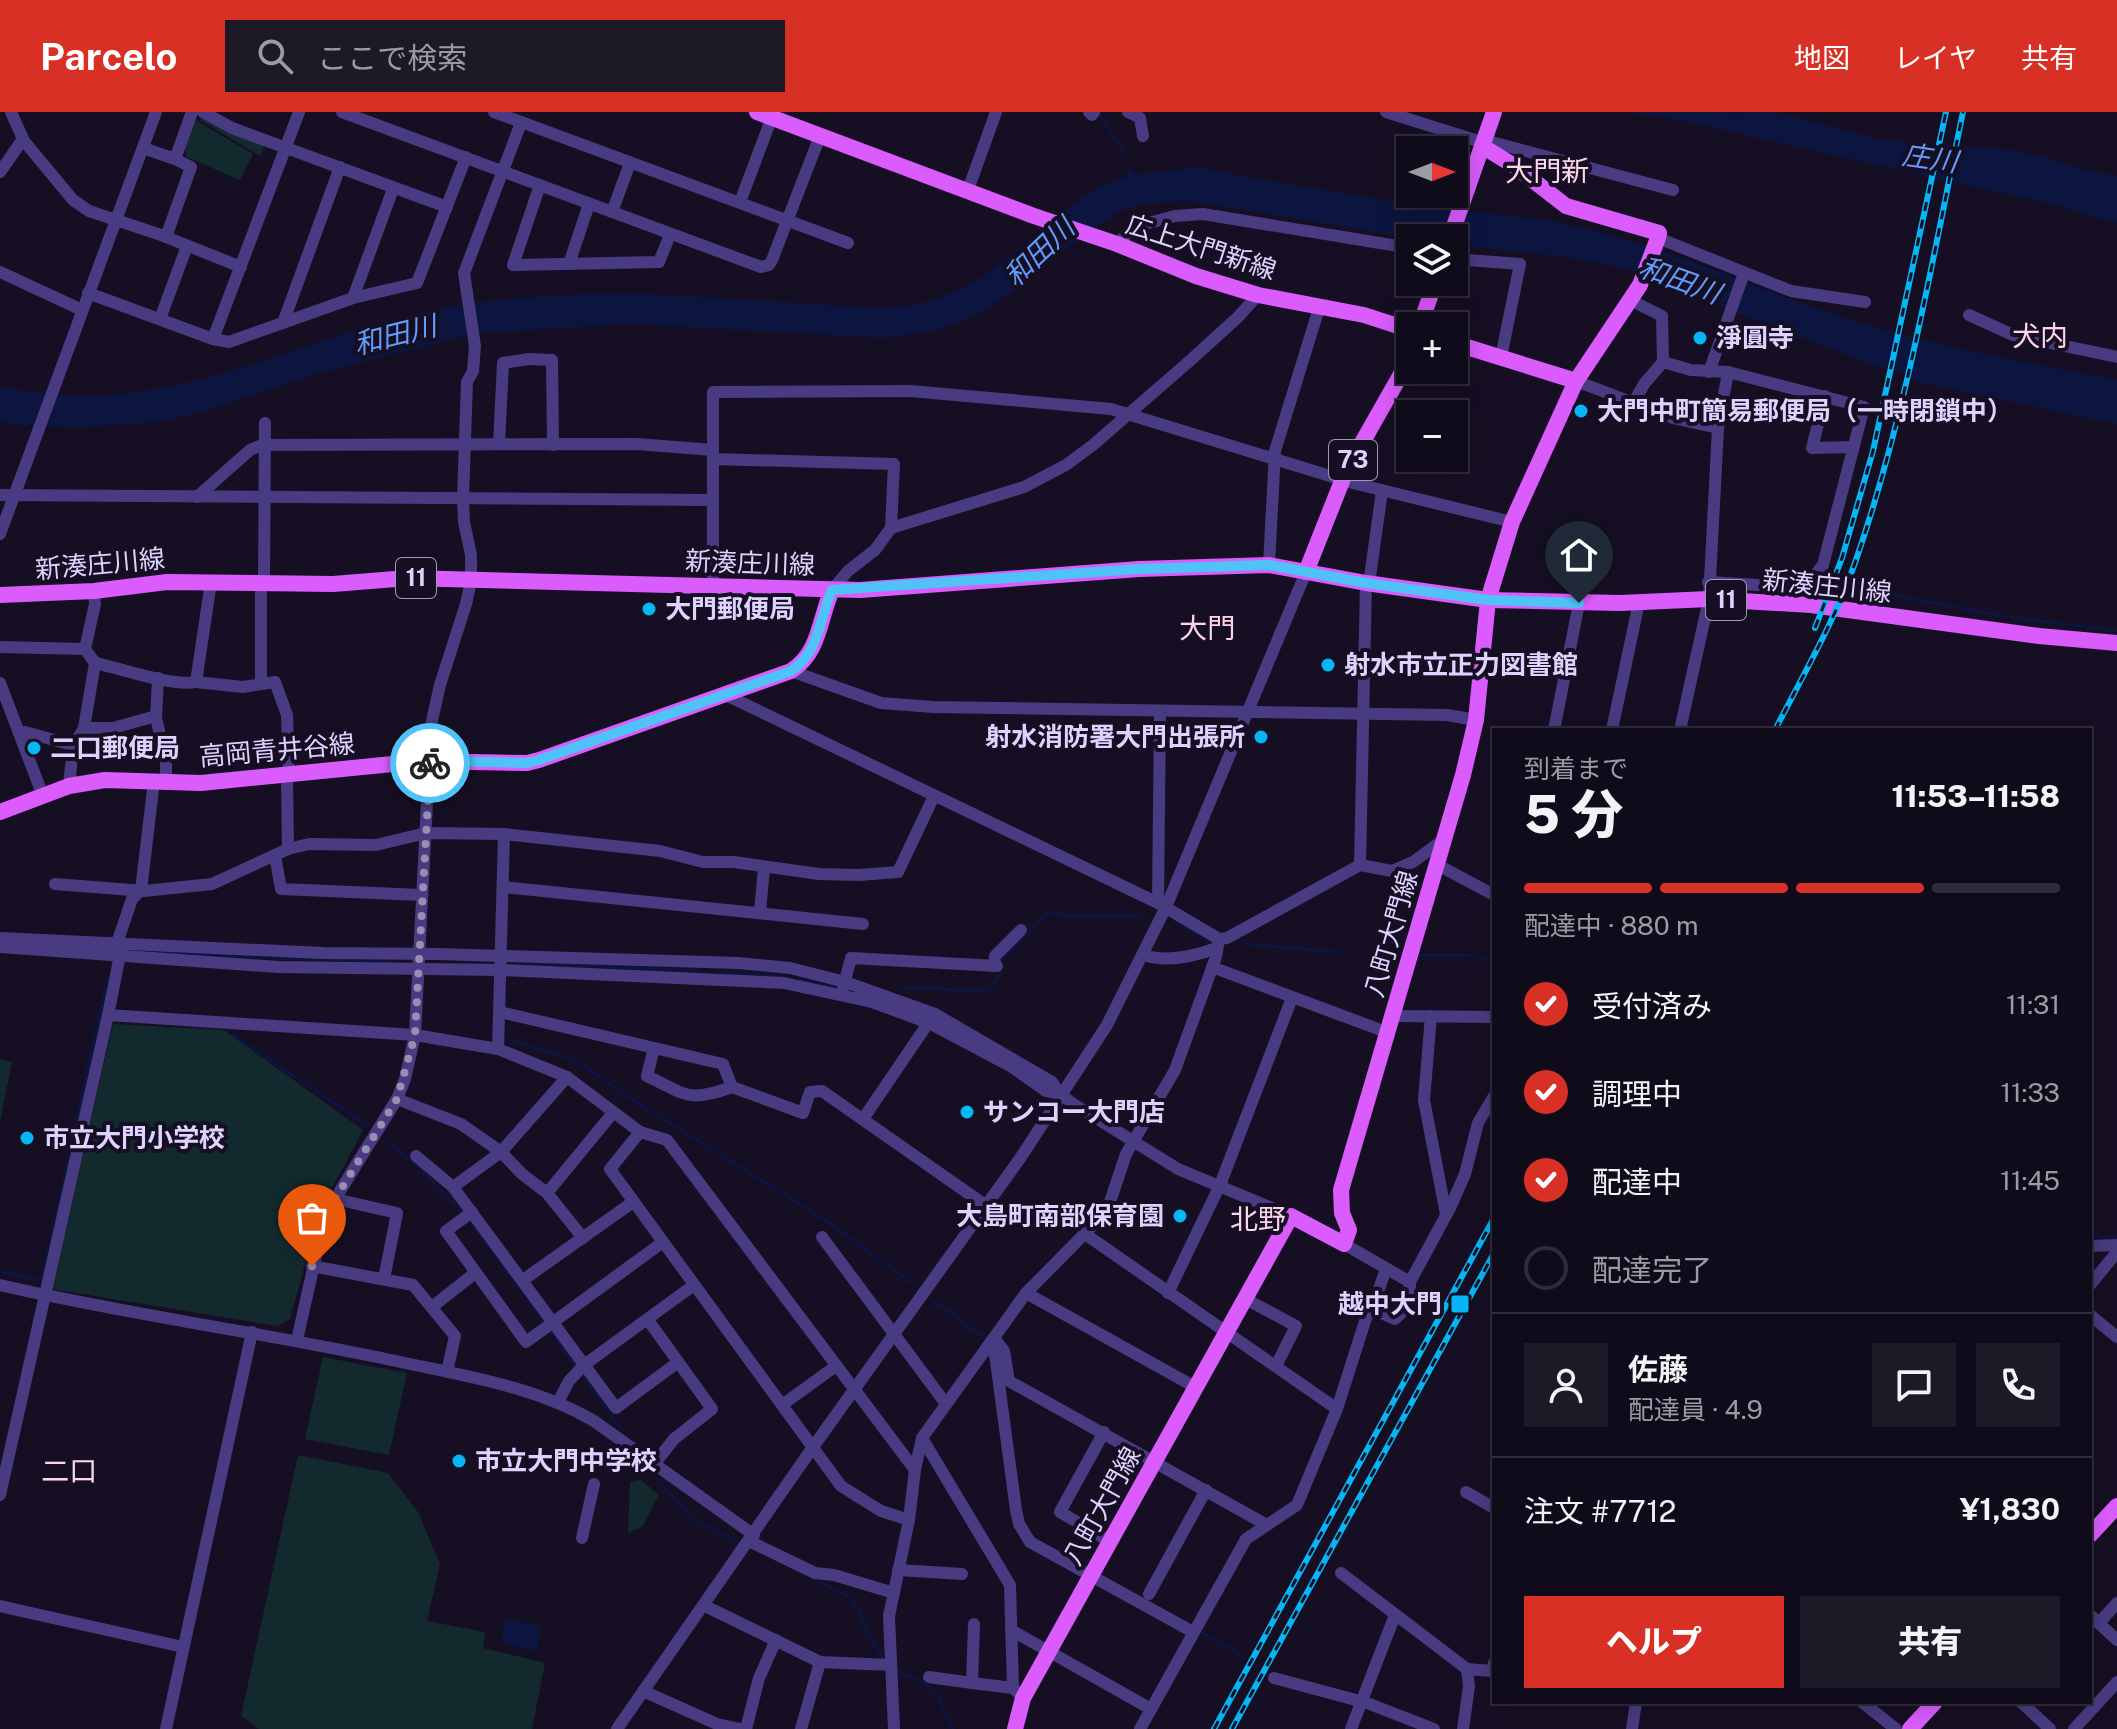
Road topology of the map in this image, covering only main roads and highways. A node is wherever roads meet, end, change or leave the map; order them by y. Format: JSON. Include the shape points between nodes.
{"nodes":[{"id":1,"x":1494,"y":112,"type":"edge"},
{"id":2,"x":765,"y":115,"type":"edge"},
{"id":3,"x":1484,"y":139,"type":"junction"},
{"id":4,"x":1455,"y":224,"type":"edge"},
{"id":5,"x":1396,"y":326,"type":"edge"},
{"id":6,"x":1468,"y":347,"type":"edge"},
{"id":7,"x":1576,"y":381,"type":"junction"},
{"id":8,"x":1396,"y":383,"type":"edge"},
{"id":9,"x":1306,"y":572,"type":"junction"},
{"id":10,"x":832,"y":590,"type":"junction"},
{"id":11,"x":0,"y":595,"type":"edge"},
{"id":12,"x":1488,"y":600,"type":"junction"},
{"id":13,"x":2117,"y":643,"type":"edge"},
{"id":14,"x":0,"y":812,"type":"edge"},
{"id":15,"x":2117,"y":1506,"type":"edge"},
{"id":16,"x":2092,"y":1533,"type":"edge"},
{"id":17,"x":1933,"y":1704,"type":"edge"},
{"id":18,"x":1016,"y":1729,"type":"edge"},
{"id":19,"x":1910,"y":1729,"type":"edge"}],
"edges":[{"from":1,"to":3,"type":"main road"},
{"from":2,"to":5,"type":"main road","name":"広上大門新線","via":[[1196,276]]},
{"from":3,"to":4,"type":"main road"},
{"from":3,"to":7,"type":"main road","name":"八町大門線","via":[[1566,206],[1659,233],[1640,285]]},
{"from":6,"to":7,"type":"main road"},
{"from":7,"to":12,"type":"main road","name":"八町大門線","via":[[1512,522]]},
{"from":8,"to":9,"type":"main road","number":"73","via":[[1343,478]]},
{"from":9,"to":10,"type":"main road","name":"新湊庄川線","number":"11","via":[[1269,565],[1139,569]]},
{"from":9,"to":12,"type":"main road","name":"新湊庄川線","number":"11"},
{"from":10,"to":11,"type":"main road","name":"新湊庄川線","number":"11","via":[[408,578],[333,584],[167,582]]},
{"from":10,"to":14,"type":"main road","name":"高岡青井谷線","via":[[813,648],[791,671],[527,763],[430,761],[201,783],[105,780],[69,786]]},
{"from":12,"to":13,"type":"main road","name":"新湊庄川線","number":"11","via":[[1639,602],[1709,591]]},
{"from":12,"to":18,"type":"main road","name":"八町大門線","via":[[1476,720],[1341,1190],[1349,1230],[1344,1244],[1291,1216],[1050,1651],[1018,1693]]},
{"from":15,"to":16,"type":"main road"},
{"from":17,"to":19,"type":"main road"}]}
